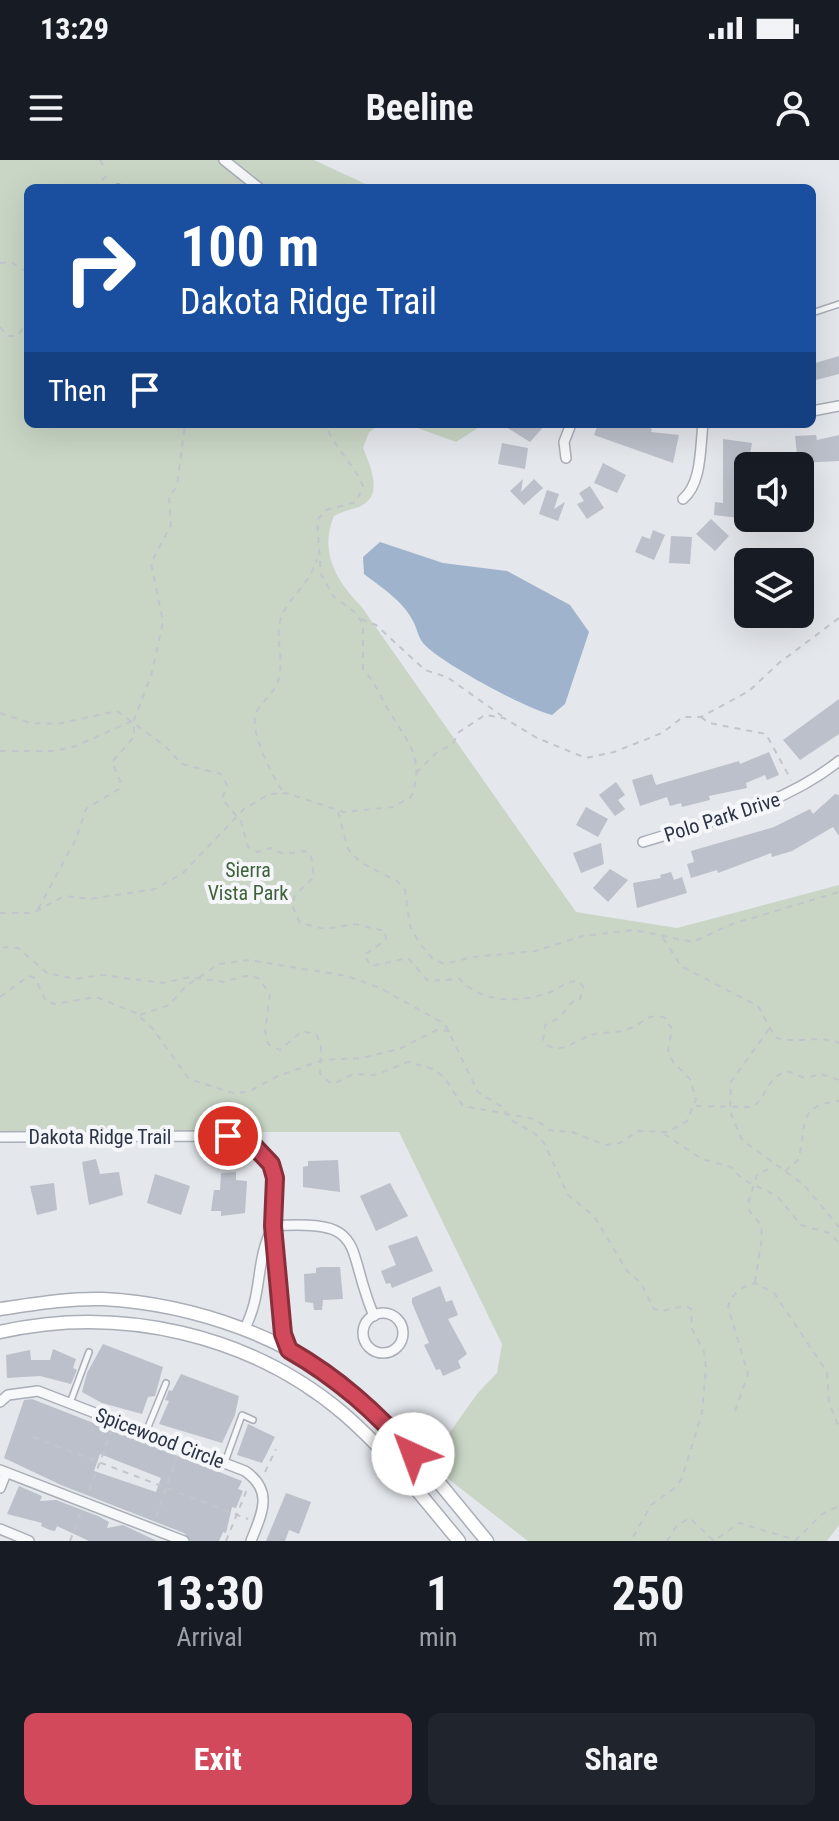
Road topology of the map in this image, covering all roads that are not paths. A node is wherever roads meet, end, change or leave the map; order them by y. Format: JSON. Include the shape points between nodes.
{"nodes":[{"id":1,"x":224,"y":160,"type":"edge"},
{"id":2,"x":254,"y":184,"type":"edge"},
{"id":3,"x":839,"y":304,"type":"edge"},
{"id":4,"x":816,"y":312,"type":"edge"},
{"id":5,"x":839,"y":406,"type":"edge"},
{"id":6,"x":816,"y":410,"type":"edge"},
{"id":7,"x":569,"y":428,"type":"edge"},
{"id":8,"x":702,"y":428,"type":"edge"},
{"id":9,"x":566,"y":458,"type":"dead end"},
{"id":10,"x":683,"y":499,"type":"dead end"},
{"id":11,"x":839,"y":761,"type":"edge"},
{"id":12,"x":643,"y":842,"type":"dead end"},
{"id":13,"x":0,"y":1137,"type":"edge"},
{"id":14,"x":273,"y":1226,"type":"junction"},
{"id":15,"x":0,"y":1309,"type":"edge"},
{"id":16,"x":374,"y":1316,"type":"junction"},
{"id":17,"x":244,"y":1330,"type":"junction"},
{"id":18,"x":0,"y":1332,"type":"edge"},
{"id":19,"x":289,"y":1350,"type":"junction"},
{"id":20,"x":89,"y":1352,"type":"dead end"},
{"id":21,"x":166,"y":1383,"type":"dead end"},
{"id":22,"x":0,"y":1402,"type":"edge"},
{"id":23,"x":70,"y":1403,"type":"junction"},
{"id":24,"x":253,"y":1420,"type":"dead end"},
{"id":25,"x":146,"y":1432,"type":"junction"},
{"id":26,"x":225,"y":1463,"type":"junction"},
{"id":27,"x":3,"y":1472,"type":"edge"},
{"id":28,"x":0,"y":1488,"type":"edge"},
{"id":29,"x":0,"y":1529,"type":"edge"},
{"id":30,"x":29,"y":1541,"type":"edge"},
{"id":31,"x":184,"y":1541,"type":"edge"},
{"id":32,"x":251,"y":1541,"type":"edge"},
{"id":33,"x":459,"y":1541,"type":"edge"},
{"id":34,"x":487,"y":1541,"type":"edge"}],
"edges":[{"from":1,"to":2,"type":"street"},
{"from":3,"to":4,"type":"lane"},
{"from":5,"to":6,"type":"street"},
{"from":7,"to":9,"type":"street"},
{"from":8,"to":10,"type":"street","via":[[692,492]]},
{"from":11,"to":12,"type":"street","name":"Polo Park Drive","via":[[795,793]]},
{"from":13,"to":14,"type":"street","name":"Dakota Ridge Trail","via":[[240,1139],[271,1164]]},
{"from":14,"to":16,"type":"street","via":[[321,1224],[342,1235],[358,1260]]},
{"from":14,"to":17,"type":"street","name":"Dakota Ridge Trail","via":[[259,1267],[257,1305]]},
{"from":14,"to":19,"type":"street","name":"Dakota Ridge Trail"},
{"from":15,"to":17,"type":"main road","via":[[64,1300],[126,1301]]},
{"from":16,"to":16,"type":"street","via":[[365,1326],[367,1345],[378,1353],[392,1351],[403,1336],[401,1324],[386,1314]]},
{"from":17,"to":19,"type":"main road"},
{"from":18,"to":33,"type":"main road","via":[[55,1323],[128,1322],[247,1355],[288,1375],[346,1416]]},
{"from":19,"to":34,"type":"main road","via":[[361,1400]]},
{"from":20,"to":23,"type":"lane"},
{"from":21,"to":25,"type":"lane"},
{"from":22,"to":23,"type":"street","name":"Spicewood Circle","via":[[25,1390]]},
{"from":23,"to":25,"type":"street","name":"Spicewood Circle"},
{"from":24,"to":26,"type":"lane","via":[[242,1415]]},
{"from":25,"to":26,"type":"street","name":"Spicewood Circle"},
{"from":26,"to":32,"type":"street","name":"Spicewood Circle","via":[[256,1480],[264,1495]]},
{"from":27,"to":28,"type":"street"},
{"from":27,"to":31,"type":"street"},
{"from":29,"to":30,"type":"street"}]}
